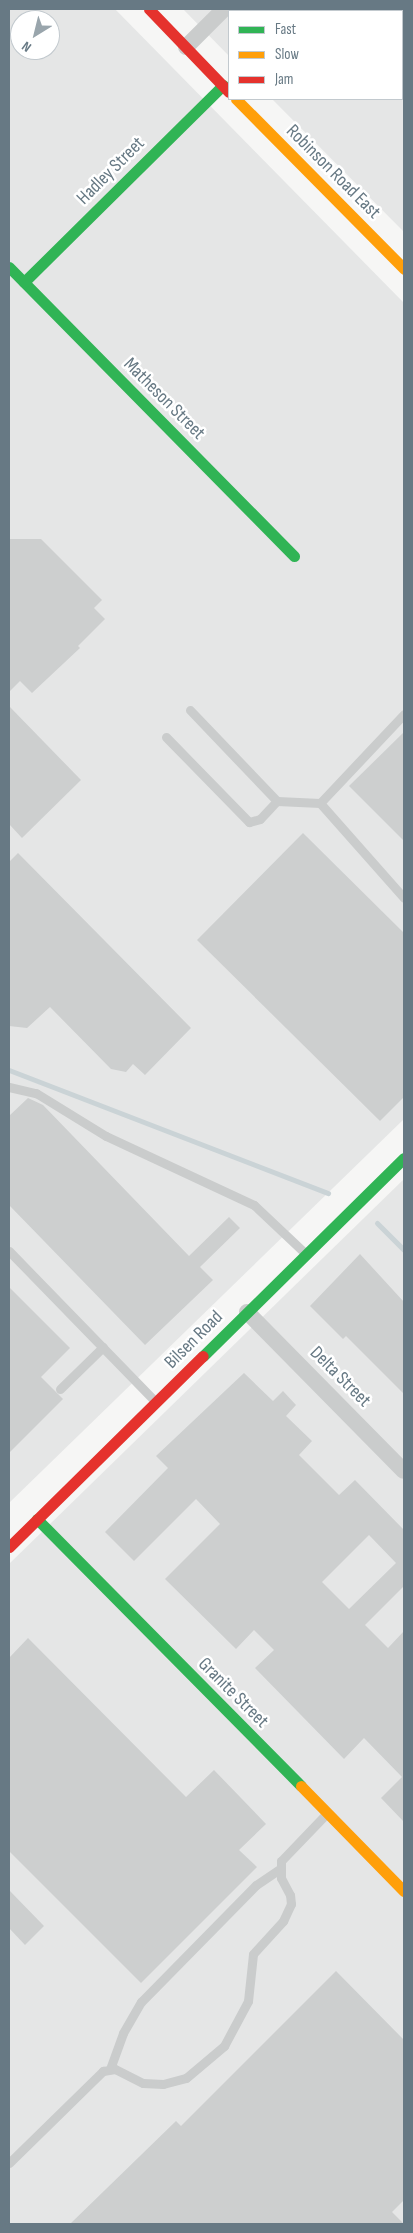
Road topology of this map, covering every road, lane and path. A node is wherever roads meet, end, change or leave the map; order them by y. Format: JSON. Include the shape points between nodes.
{"nodes":[{"id":1,"x":149,"y":9,"type":"edge"},
{"id":2,"x":224,"y":9,"type":"edge"},
{"id":3,"x":186,"y":47,"type":"junction"},
{"id":4,"x":226,"y":88,"type":"edge"},
{"id":5,"x":237,"y":100,"type":"edge"},
{"id":6,"x":9,"y":267,"type":"edge"},
{"id":7,"x":404,"y":270,"type":"edge"},
{"id":8,"x":24,"y":282,"type":"junction"},
{"id":9,"x":294,"y":556,"type":"dead end"},
{"id":10,"x":190,"y":710,"type":"dead end"},
{"id":11,"x":404,"y":714,"type":"edge"},
{"id":12,"x":166,"y":737,"type":"dead end"},
{"id":13,"x":278,"y":801,"type":"junction"},
{"id":14,"x":320,"y":803,"type":"junction"},
{"id":15,"x":404,"y":898,"type":"edge"},
{"id":16,"x":9,"y":1087,"type":"edge"},
{"id":17,"x":404,"y":1158,"type":"edge"},
{"id":18,"x":9,"y":1251,"type":"edge"},
{"id":19,"x":307,"y":1254,"type":"junction"},
{"id":20,"x":248,"y":1312,"type":"junction"},
{"id":21,"x":103,"y":1347,"type":"junction"},
{"id":22,"x":60,"y":1389,"type":"dead end"},
{"id":23,"x":156,"y":1402,"type":"junction"},
{"id":24,"x":404,"y":1471,"type":"edge"},
{"id":25,"x":37,"y":1519,"type":"junction"},
{"id":26,"x":9,"y":1545,"type":"edge"},
{"id":27,"x":327,"y":1814,"type":"junction"},
{"id":28,"x":280,"y":1869,"type":"junction"},
{"id":29,"x":404,"y":1891,"type":"edge"},
{"id":30,"x":110,"y":2069,"type":"junction"},
{"id":31,"x":9,"y":2163,"type":"edge"}],
"edges":[{"from":1,"to":3,"type":"street"},
{"from":2,"to":3,"type":"street"},
{"from":3,"to":4,"type":"street"},
{"from":4,"to":8,"type":"street","name":"Hadley Street"},
{"from":5,"to":7,"type":"street","name":"Robinson Road East"},
{"from":6,"to":8,"type":"street","name":"Matheson Street"},
{"from":8,"to":9,"type":"street","name":"Matheson Street"},
{"from":10,"to":13,"type":"lane"},
{"from":11,"to":14,"type":"lane"},
{"from":12,"to":13,"type":"lane","via":[[249,822],[260,819]]},
{"from":13,"to":14,"type":"lane"},
{"from":14,"to":15,"type":"lane"},
{"from":16,"to":19,"type":"lane","via":[[36,1093],[106,1136],[254,1205]]},
{"from":17,"to":19,"type":"street","name":"Bilsen Road"},
{"from":18,"to":21,"type":"lane"},
{"from":19,"to":20,"type":"street","name":"Bilsen Road"},
{"from":20,"to":23,"type":"street","name":"Bilsen Road"},
{"from":20,"to":24,"type":"street","name":"Delta Street"},
{"from":21,"to":22,"type":"lane"},
{"from":21,"to":23,"type":"lane"},
{"from":23,"to":25,"type":"street","name":"Bilsen Road"},
{"from":25,"to":26,"type":"street","name":"Bilsen Road"},
{"from":25,"to":27,"type":"street","name":"Granite Street"},
{"from":27,"to":28,"type":"lane","via":[[285,1855]]},
{"from":27,"to":29,"type":"street","name":"Granite Street"},
{"from":28,"to":30,"type":"lane","via":[[256,1885],[141,2002],[123,2033]]},
{"from":28,"to":30,"type":"lane","via":[[291,1904],[283,1921],[253,1954],[248,2001],[224,2046],[186,2078],[163,2084],[142,2083],[124,2072]]},
{"from":30,"to":31,"type":"lane","via":[[103,2071]]}]}
